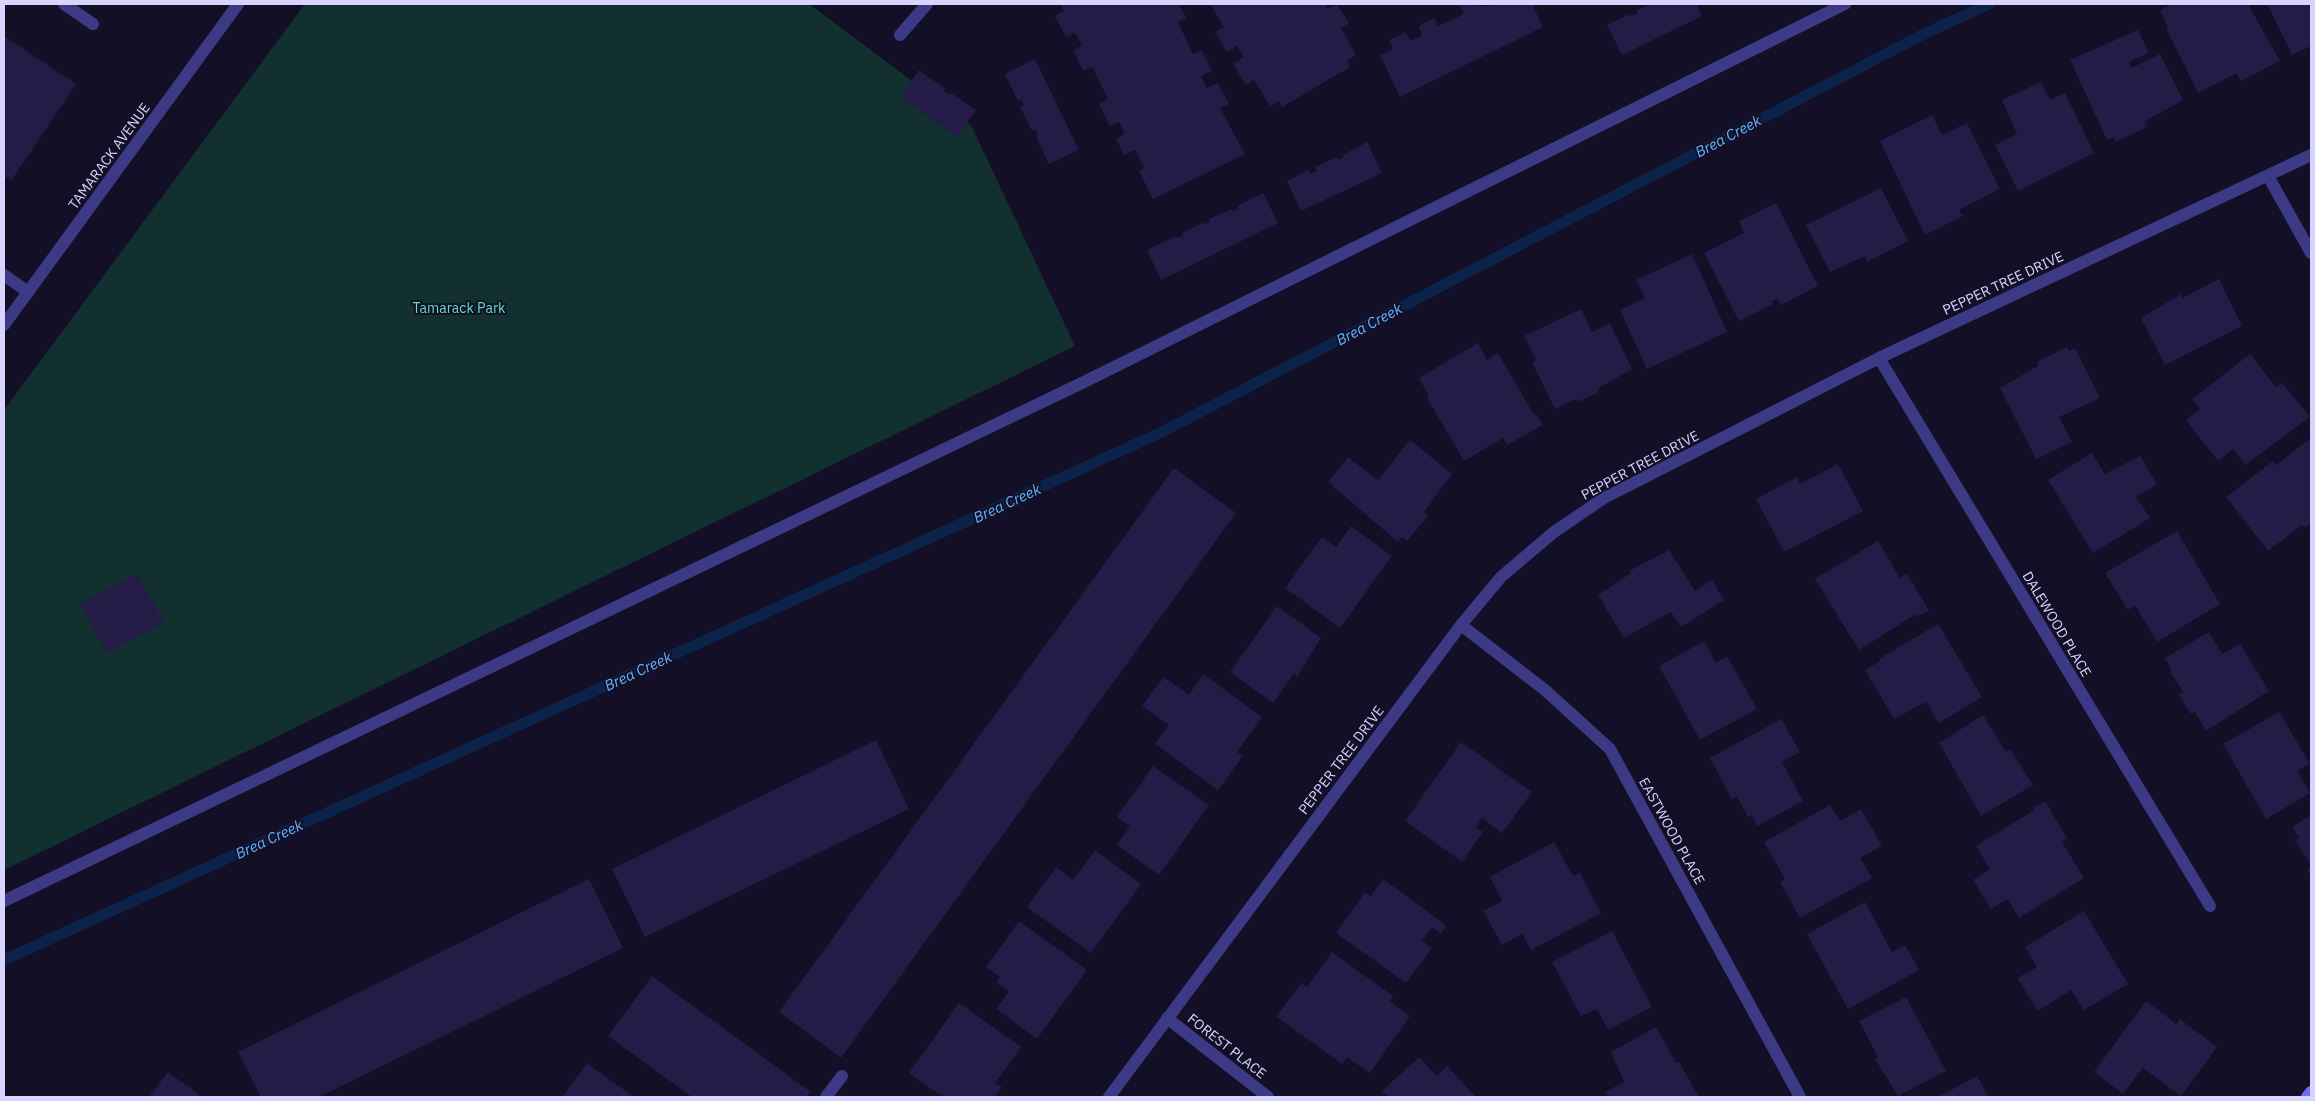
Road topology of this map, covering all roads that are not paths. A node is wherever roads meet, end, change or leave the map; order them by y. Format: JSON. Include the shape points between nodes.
{"nodes":[{"id":1,"x":64,"y":4,"type":"edge"},
{"id":2,"x":238,"y":4,"type":"edge"},
{"id":3,"x":927,"y":4,"type":"edge"},
{"id":4,"x":1845,"y":4,"type":"edge"},
{"id":5,"x":93,"y":24,"type":"dead end"},
{"id":6,"x":900,"y":35,"type":"dead end"},
{"id":7,"x":2311,"y":156,"type":"edge"},
{"id":8,"x":2268,"y":176,"type":"junction"},
{"id":9,"x":2311,"y":253,"type":"edge"},
{"id":10,"x":4,"y":276,"type":"edge"},
{"id":11,"x":28,"y":292,"type":"junction"},
{"id":12,"x":4,"y":325,"type":"edge"},
{"id":13,"x":1879,"y":358,"type":"junction"},
{"id":14,"x":1461,"y":625,"type":"junction"},
{"id":15,"x":4,"y":901,"type":"edge"},
{"id":16,"x":2210,"y":906,"type":"dead end"},
{"id":17,"x":1168,"y":1018,"type":"junction"},
{"id":18,"x":842,"y":1076,"type":"dead end"},
{"id":19,"x":2311,"y":1092,"type":"edge"},
{"id":20,"x":826,"y":1097,"type":"edge"},
{"id":21,"x":1110,"y":1097,"type":"edge"},
{"id":22,"x":1268,"y":1097,"type":"edge"},
{"id":23,"x":1800,"y":1097,"type":"edge"},
{"id":24,"x":2307,"y":1097,"type":"edge"}],
"edges":[{"from":1,"to":5,"type":"street"},
{"from":2,"to":11,"type":"street","name":"TAMARACK AVENUE"},
{"from":3,"to":6,"type":"street"},
{"from":4,"to":15,"type":"street","via":[[1084,382]]},
{"from":7,"to":8,"type":"street","name":"PEPPER TREE DRIVE"},
{"from":8,"to":9,"type":"street"},
{"from":8,"to":13,"type":"street","name":"PEPPER TREE DRIVE"},
{"from":10,"to":11,"type":"street"},
{"from":11,"to":12,"type":"street","name":"TAMARACK AVENUE"},
{"from":13,"to":14,"type":"street","name":"PEPPER TREE DRIVE","via":[[1604,498],[1554,532],[1501,577]]},
{"from":13,"to":16,"type":"street","name":"DALEWOOD PLACE"},
{"from":14,"to":17,"type":"street","name":"PEPPER TREE DRIVE"},
{"from":14,"to":23,"type":"street","name":"EASTWOOD PLACE","via":[[1544,690],[1610,749]]},
{"from":17,"to":21,"type":"street","name":"PEPPER TREE DRIVE"},
{"from":17,"to":22,"type":"street","name":"FOREST PLACE"},
{"from":18,"to":20,"type":"street"},
{"from":19,"to":24,"type":"main road"}]}
